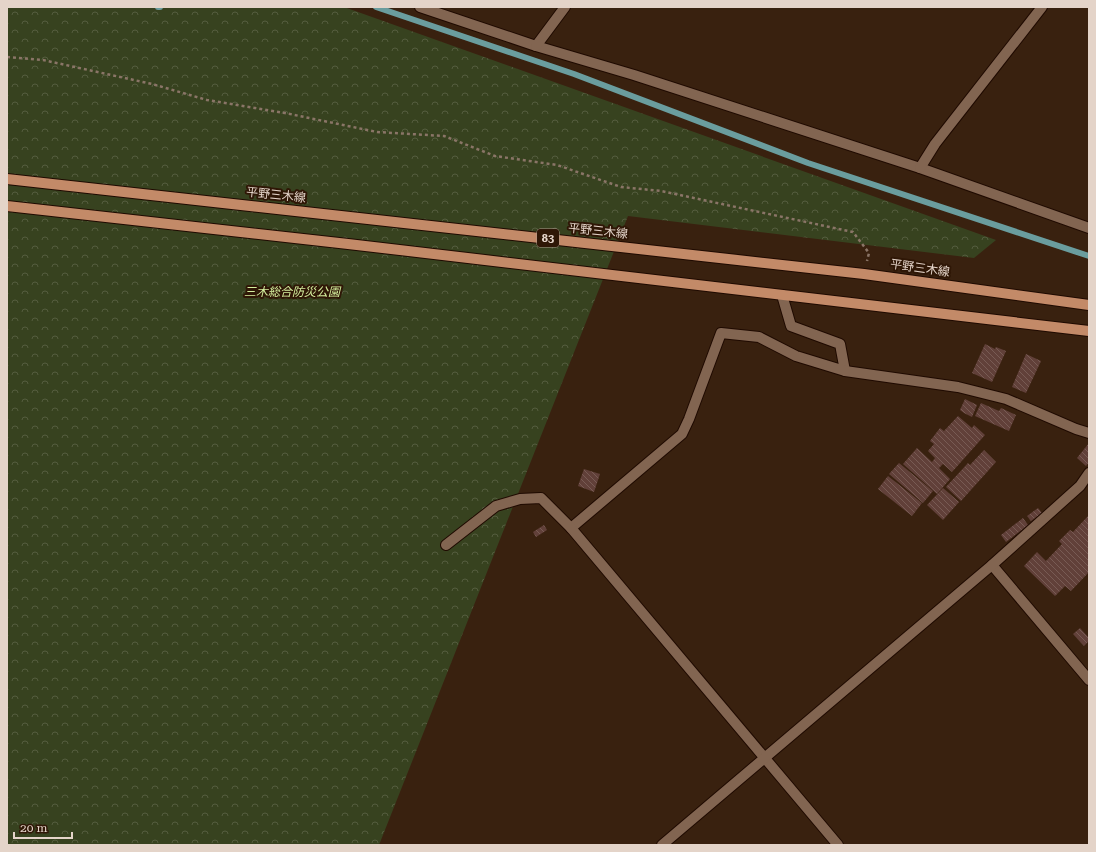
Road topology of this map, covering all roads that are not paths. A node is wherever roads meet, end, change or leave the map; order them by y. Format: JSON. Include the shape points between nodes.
{"nodes":[{"id":1,"x":420,"y":7,"type":"edge"},
{"id":2,"x":565,"y":7,"type":"edge"},
{"id":3,"x":1042,"y":7,"type":"edge"},
{"id":4,"x":536,"y":46,"type":"junction"},
{"id":5,"x":920,"y":168,"type":"junction"},
{"id":6,"x":7,"y":179,"type":"edge"},
{"id":7,"x":7,"y":206,"type":"edge"},
{"id":8,"x":1089,"y":228,"type":"edge"},
{"id":9,"x":782,"y":295,"type":"junction"},
{"id":10,"x":1089,"y":305,"type":"edge"},
{"id":11,"x":1089,"y":332,"type":"edge"},
{"id":12,"x":845,"y":371,"type":"junction"},
{"id":13,"x":1089,"y":433,"type":"edge"},
{"id":14,"x":1089,"y":473,"type":"edge"},
{"id":15,"x":571,"y":528,"type":"junction"},
{"id":16,"x":446,"y":545,"type":"dead end"},
{"id":17,"x":992,"y":565,"type":"junction"},
{"id":18,"x":1089,"y":680,"type":"edge"},
{"id":19,"x":765,"y":758,"type":"junction"},
{"id":20,"x":662,"y":845,"type":"edge"},
{"id":21,"x":838,"y":845,"type":"edge"}],
"edges":[{"from":1,"to":4,"type":"street"},
{"from":2,"to":4,"type":"street"},
{"from":3,"to":5,"type":"street","via":[[935,144]]},
{"from":4,"to":5,"type":"street","via":[[634,75]]},
{"from":5,"to":8,"type":"street"},
{"from":6,"to":10,"type":"main road","name":"平野三木線","number":"83","via":[[864,274]]},
{"from":7,"to":9,"type":"main road"},
{"from":9,"to":11,"type":"main road"},
{"from":9,"to":12,"type":"street","via":[[791,326],[840,344]]},
{"from":12,"to":13,"type":"street","via":[[958,387],[1006,399]]},
{"from":12,"to":15,"type":"street","via":[[796,356],[760,337],[721,333],[682,434]]},
{"from":14,"to":17,"type":"street","via":[[1080,486]]},
{"from":15,"to":16,"type":"street","via":[[541,498],[520,499],[496,506]]},
{"from":15,"to":19,"type":"street"},
{"from":17,"to":18,"type":"street"},
{"from":17,"to":19,"type":"street"},
{"from":19,"to":20,"type":"street"},
{"from":19,"to":21,"type":"street"}]}
